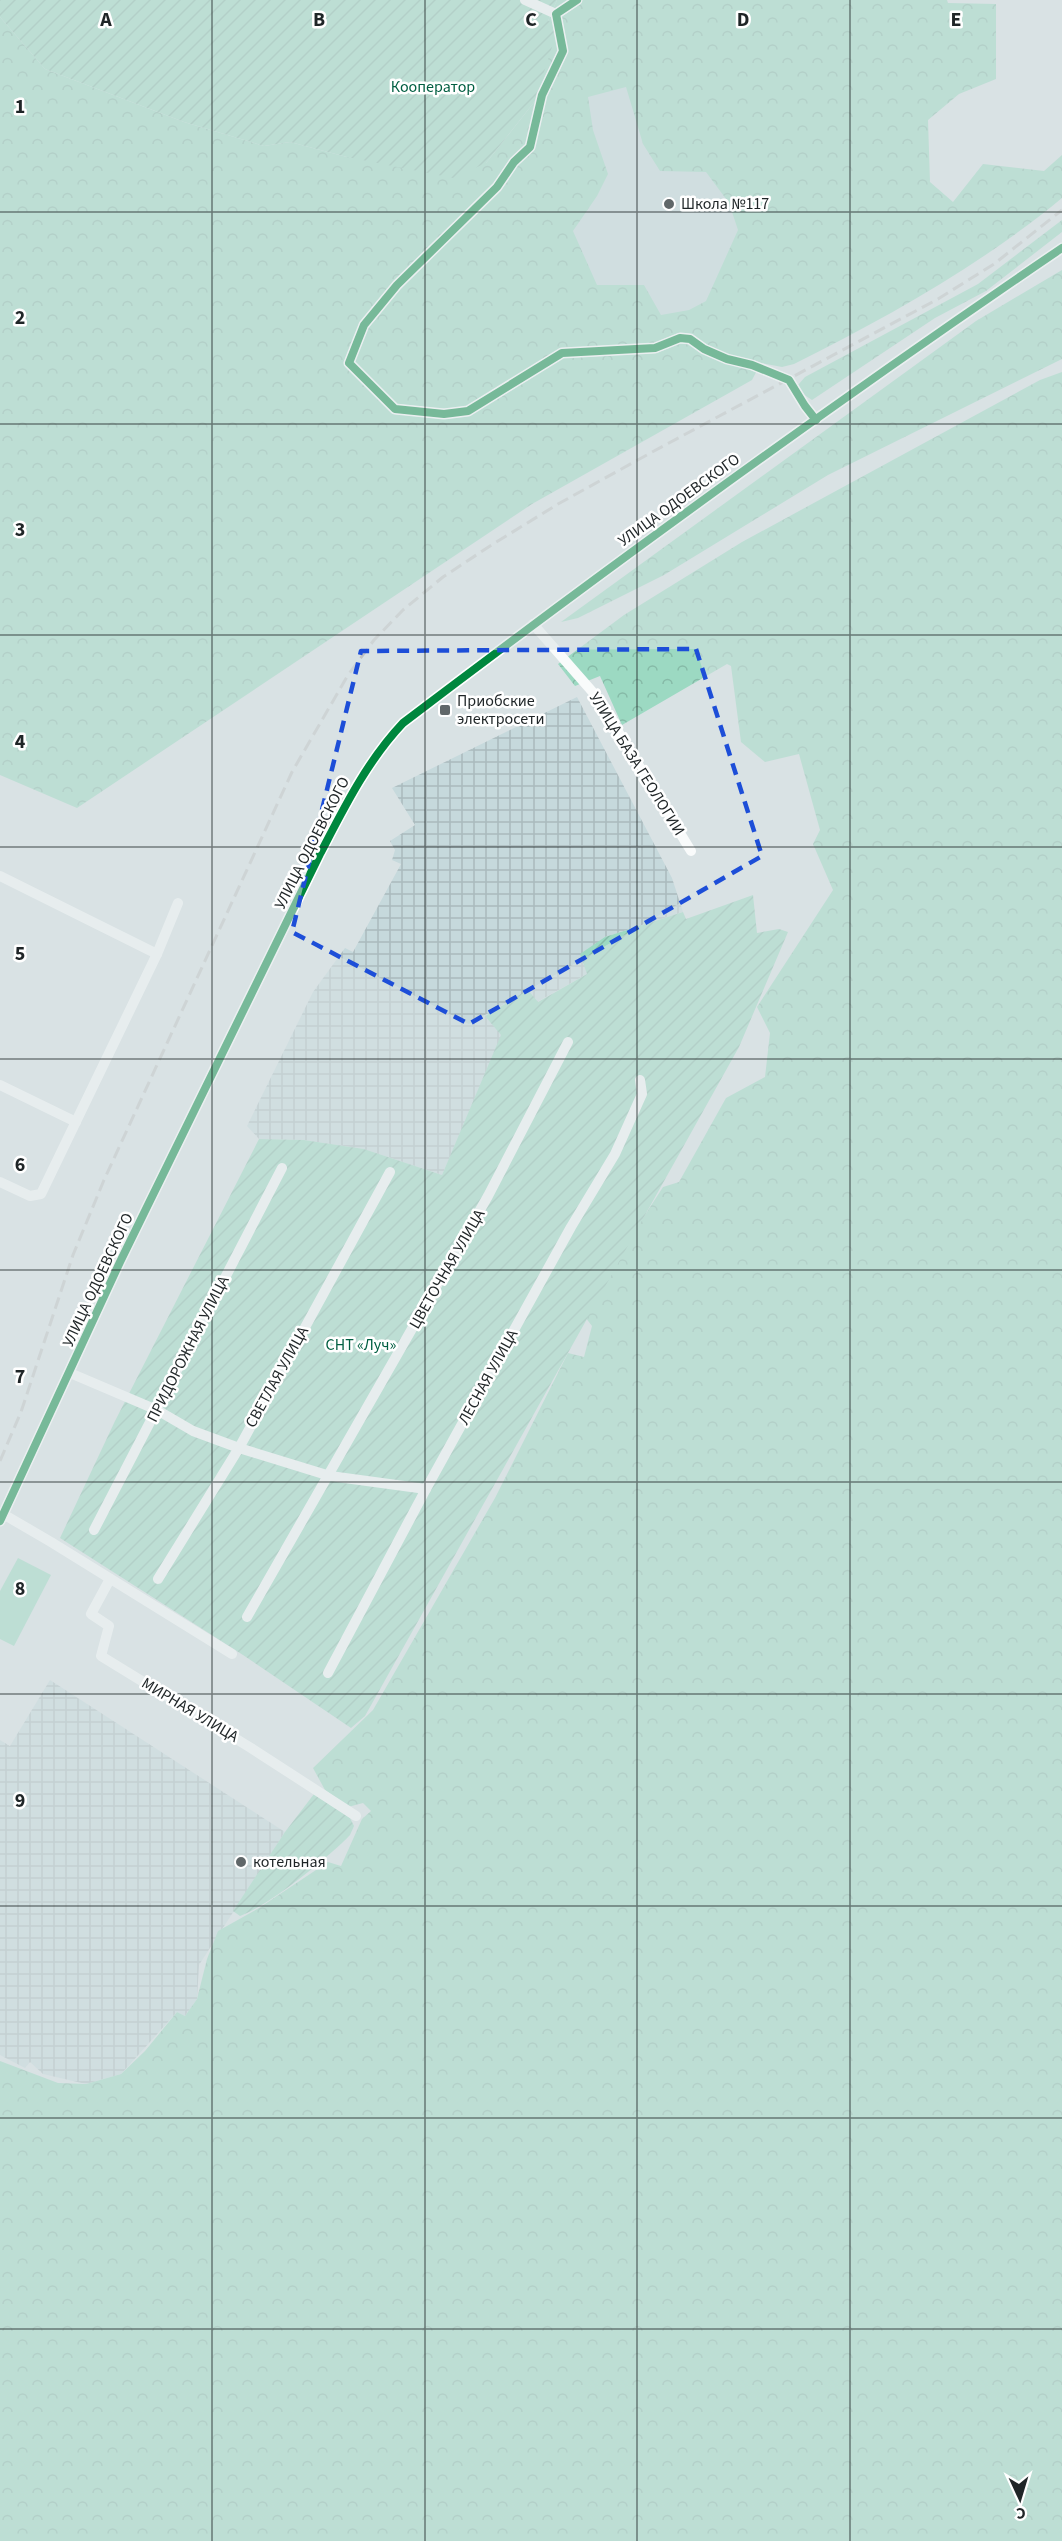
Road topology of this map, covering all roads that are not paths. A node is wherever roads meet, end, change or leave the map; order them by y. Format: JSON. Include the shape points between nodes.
{"nodes":[{"id":1,"x":525,"y":0,"type":"edge"},
{"id":2,"x":577,"y":0,"type":"edge"},
{"id":3,"x":556,"y":14,"type":"junction"},
{"id":4,"x":1062,"y":248,"type":"edge"},
{"id":5,"x":816,"y":420,"type":"junction"},
{"id":6,"x":533,"y":624,"type":"junction"},
{"id":7,"x":692,"y":851,"type":"dead end"},
{"id":8,"x":0,"y":876,"type":"edge"},
{"id":9,"x":178,"y":903,"type":"dead end"},
{"id":10,"x":157,"y":954,"type":"junction"},
{"id":11,"x":568,"y":1042,"type":"dead end"},
{"id":12,"x":640,"y":1080,"type":"dead end"},
{"id":13,"x":0,"y":1085,"type":"edge"},
{"id":14,"x":76,"y":1122,"type":"junction"},
{"id":15,"x":282,"y":1168,"type":"dead end"},
{"id":16,"x":390,"y":1172,"type":"dead end"},
{"id":17,"x":0,"y":1182,"type":"edge"},
{"id":18,"x":70,"y":1373,"type":"junction"},
{"id":19,"x":157,"y":1410,"type":"junction"},
{"id":20,"x":239,"y":1448,"type":"junction"},
{"id":21,"x":330,"y":1476,"type":"junction"},
{"id":22,"x":426,"y":1490,"type":"junction"},
{"id":23,"x":2,"y":1517,"type":"edge"},
{"id":24,"x":94,"y":1530,"type":"dead end"},
{"id":25,"x":110,"y":1579,"type":"junction"},
{"id":26,"x":158,"y":1579,"type":"dead end"},
{"id":27,"x":247,"y":1617,"type":"dead end"},
{"id":28,"x":232,"y":1654,"type":"dead end"},
{"id":29,"x":328,"y":1673,"type":"dead end"},
{"id":30,"x":356,"y":1816,"type":"dead end"}],
"edges":[{"from":1,"to":3,"type":"street"},
{"from":2,"to":3,"type":"street"},
{"from":3,"to":5,"type":"street","via":[[563,51],[546,83],[530,147],[497,187],[397,285],[364,325],[349,363],[395,409],[444,414],[468,411],[562,353],[655,348],[680,338],[690,339],[727,359],[789,380]]},
{"from":4,"to":5,"type":"street","name":"УЛИЦА ОДОЕВСКОГО"},
{"from":5,"to":6,"type":"street","name":"УЛИЦА ОДОЕВСКОГО"},
{"from":6,"to":7,"type":"street","name":"УЛИЦА БАЗА ГЕОЛОГИИ","via":[[597,697]]},
{"from":6,"to":18,"type":"street","name":"УЛИЦА ОДОЕВСКОГО","via":[[403,723],[372,761],[320,854],[120,1262]]},
{"from":8,"to":10,"type":"street"},
{"from":9,"to":10,"type":"street"},
{"from":10,"to":14,"type":"street"},
{"from":11,"to":21,"type":"street","name":"ЦВЕТОЧНАЯ УЛИЦА","via":[[488,1196]]},
{"from":12,"to":22,"type":"street","name":"ЛЕСНАЯ УЛИЦА","via":[[642,1094],[615,1154]]},
{"from":13,"to":14,"type":"street"},
{"from":14,"to":17,"type":"street","via":[[41,1194],[30,1196]]},
{"from":15,"to":19,"type":"street","name":"ПРИДОРОЖНАЯ УЛИЦА"},
{"from":16,"to":20,"type":"street","name":"СВЕТЛАЯ УЛИЦА"},
{"from":18,"to":19,"type":"street"},
{"from":18,"to":23,"type":"street","name":"УЛИЦА ОДОЕВСКОГО"},
{"from":19,"to":20,"type":"street","via":[[193,1431]]},
{"from":19,"to":24,"type":"street","name":"ПРИДОРОЖНАЯ УЛИЦА"},
{"from":20,"to":21,"type":"street"},
{"from":20,"to":26,"type":"street","name":"СВЕТЛАЯ УЛИЦА"},
{"from":21,"to":22,"type":"street"},
{"from":21,"to":27,"type":"street","name":"ЦВЕТОЧНАЯ УЛИЦА"},
{"from":22,"to":29,"type":"street","name":"ЛЕСНАЯ УЛИЦА"},
{"from":23,"to":25,"type":"street"},
{"from":25,"to":28,"type":"street"},
{"from":25,"to":30,"type":"street","name":"МИРНАЯ УЛИЦА","via":[[92,1614],[109,1626],[101,1656]]}]}
